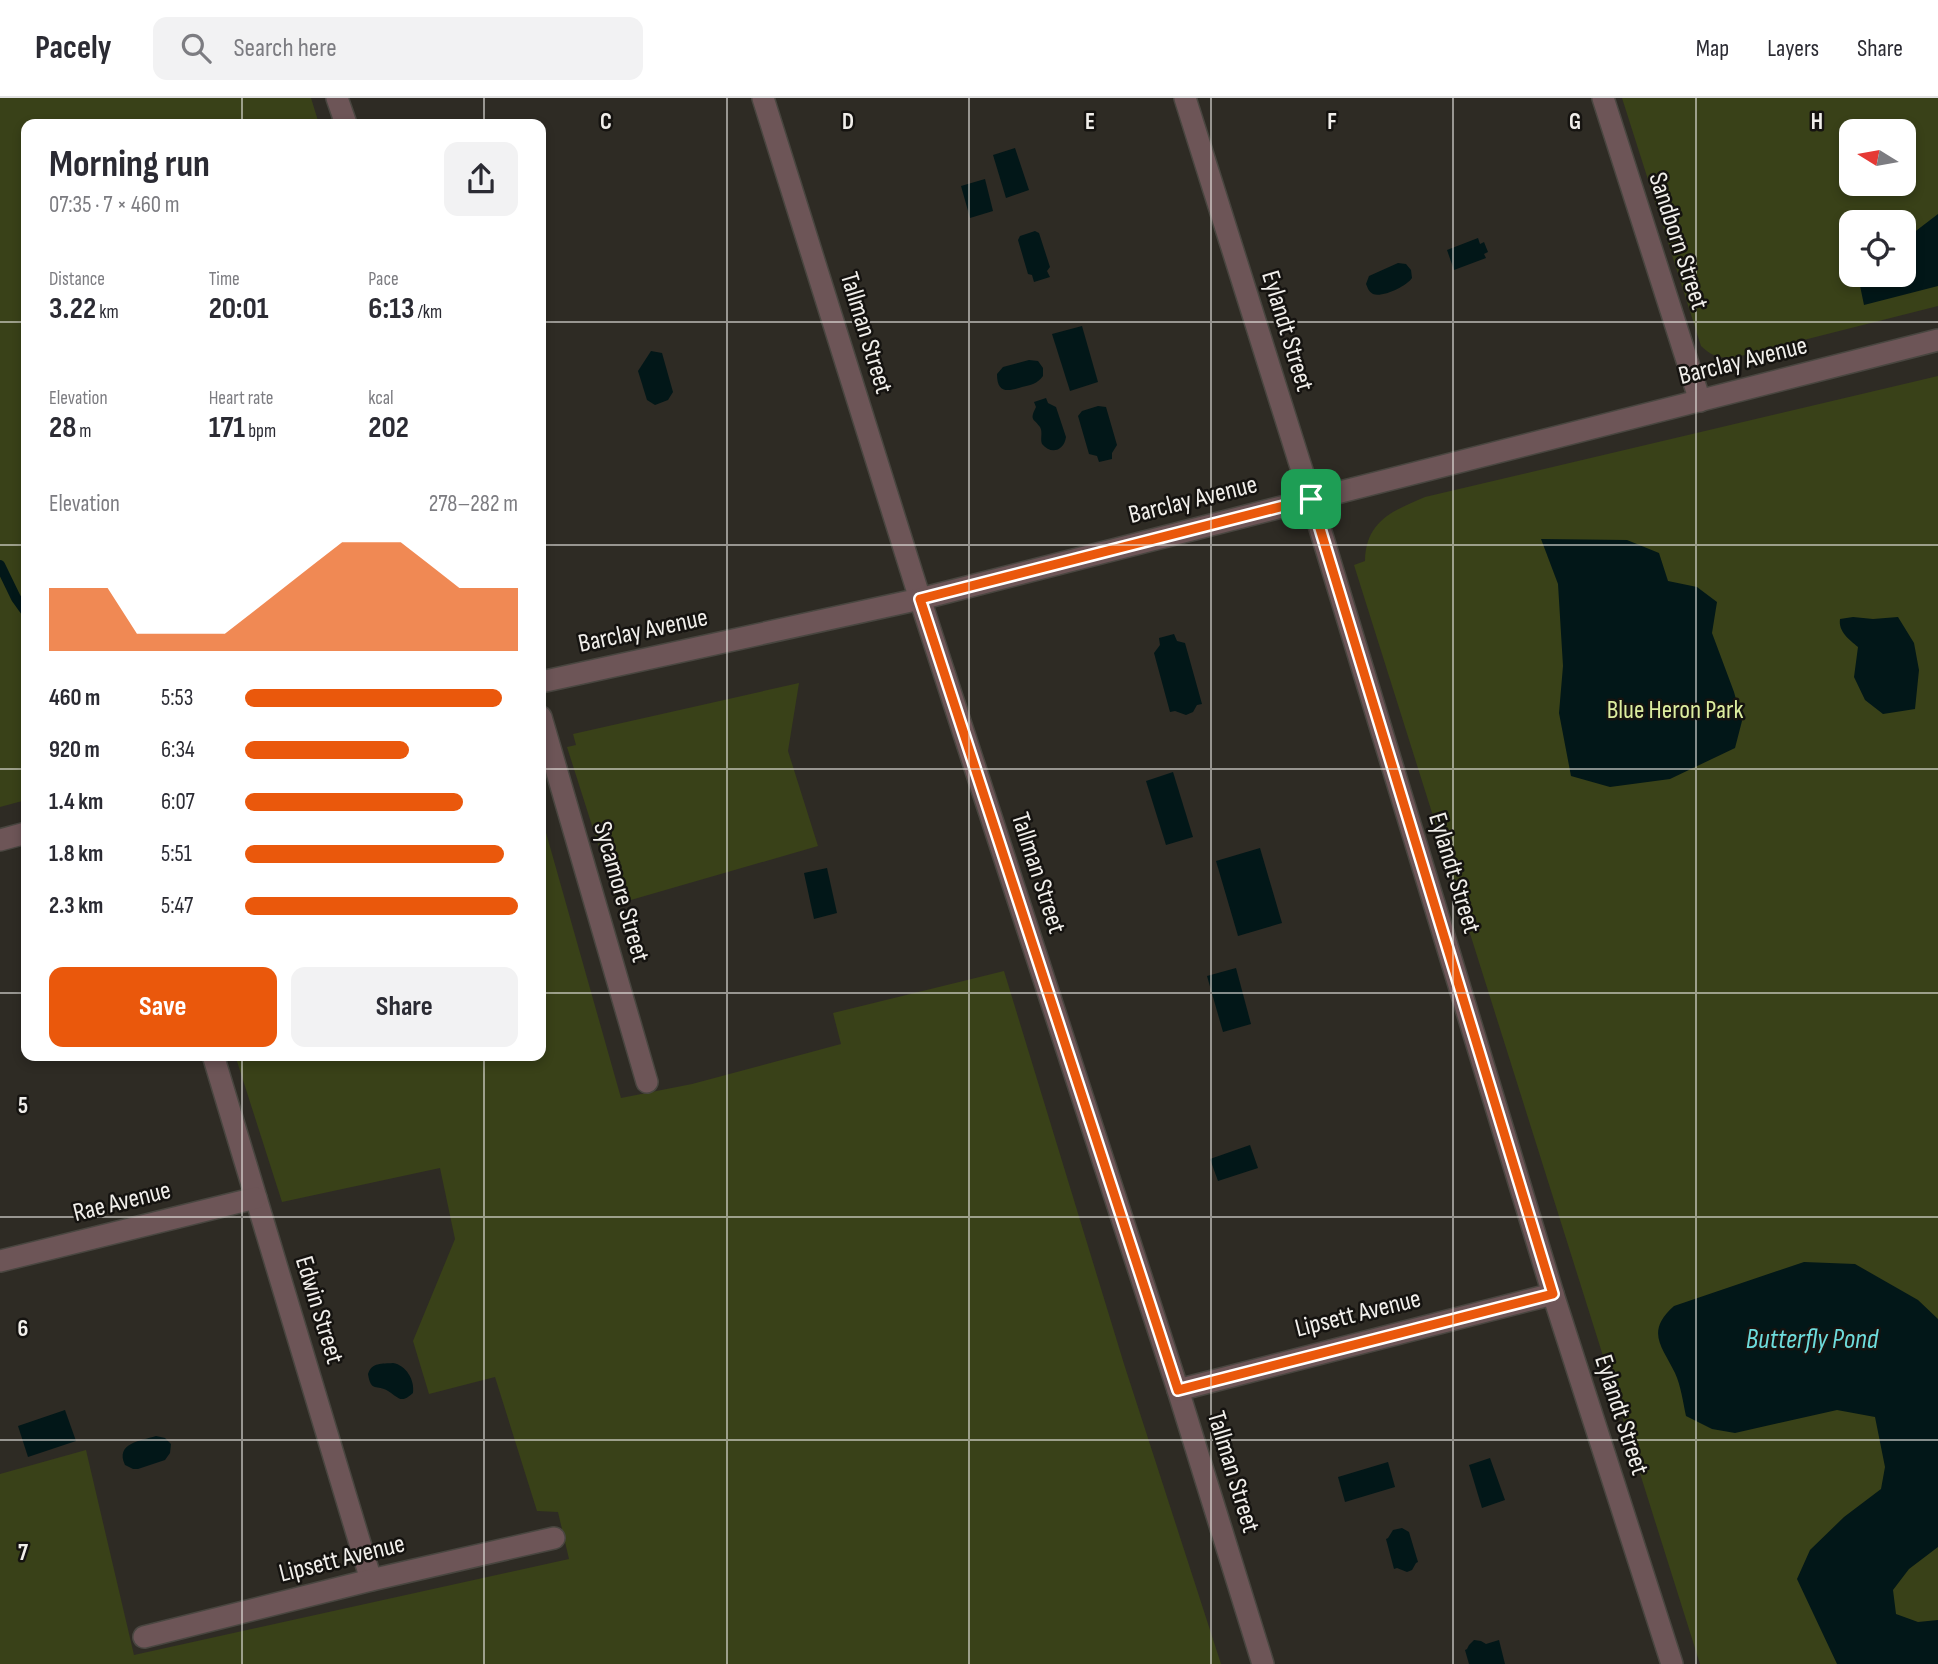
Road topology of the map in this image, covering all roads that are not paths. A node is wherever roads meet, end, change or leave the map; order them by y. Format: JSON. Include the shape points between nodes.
{"nodes":[{"id":1,"x":337,"y":98,"type":"edge"},
{"id":2,"x":763,"y":98,"type":"edge"},
{"id":3,"x":1185,"y":98,"type":"edge"},
{"id":4,"x":1603,"y":98,"type":"edge"},
{"id":5,"x":343,"y":119,"type":"edge"},
{"id":6,"x":1938,"y":340,"type":"edge"},
{"id":7,"x":1700,"y":401,"type":"junction"},
{"id":8,"x":1311,"y":499,"type":"junction"},
{"id":9,"x":920,"y":599,"type":"junction"},
{"id":10,"x":546,"y":681,"type":"edge"},
{"id":11,"x":546,"y":734,"type":"edge"},
{"id":12,"x":21,"y":834,"type":"edge"},
{"id":13,"x":0,"y":840,"type":"edge"},
{"id":14,"x":215,"y":1061,"type":"edge"},
{"id":15,"x":647,"y":1082,"type":"dead end"},
{"id":16,"x":256,"y":1198,"type":"junction"},
{"id":17,"x":0,"y":1261,"type":"edge"},
{"id":18,"x":1553,"y":1294,"type":"junction"},
{"id":19,"x":1178,"y":1390,"type":"junction"},
{"id":20,"x":554,"y":1538,"type":"dead end"},
{"id":21,"x":371,"y":1580,"type":"junction"},
{"id":22,"x":145,"y":1637,"type":"dead end"},
{"id":23,"x":1263,"y":1664,"type":"edge"},
{"id":24,"x":1672,"y":1664,"type":"edge"}],
"edges":[{"from":1,"to":5,"type":"street"},
{"from":2,"to":9,"type":"street","name":"Tallman Street"},
{"from":3,"to":8,"type":"street","name":"Eylandt Street"},
{"from":4,"to":7,"type":"street","name":"Sandborn Street"},
{"from":6,"to":7,"type":"street","name":"Barclay Avenue"},
{"from":7,"to":8,"type":"street","name":"Barclay Avenue"},
{"from":8,"to":9,"type":"street","name":"Barclay Avenue"},
{"from":8,"to":18,"type":"street","name":"Eylandt Street"},
{"from":9,"to":10,"type":"street","name":"Barclay Avenue"},
{"from":9,"to":19,"type":"street","name":"Tallman Street"},
{"from":11,"to":15,"type":"street","name":"Sycamore Street"},
{"from":12,"to":13,"type":"street"},
{"from":14,"to":16,"type":"street","name":"Edwin Street"},
{"from":16,"to":17,"type":"street","name":"Rae Avenue"},
{"from":16,"to":21,"type":"street","name":"Edwin Street"},
{"from":18,"to":19,"type":"street","name":"Lipsett Avenue"},
{"from":18,"to":24,"type":"street","name":"Eylandt Street"},
{"from":19,"to":23,"type":"street","name":"Tallman Street"},
{"from":20,"to":21,"type":"street","name":"Lipsett Avenue"},
{"from":21,"to":22,"type":"street","name":"Lipsett Avenue"}]}
